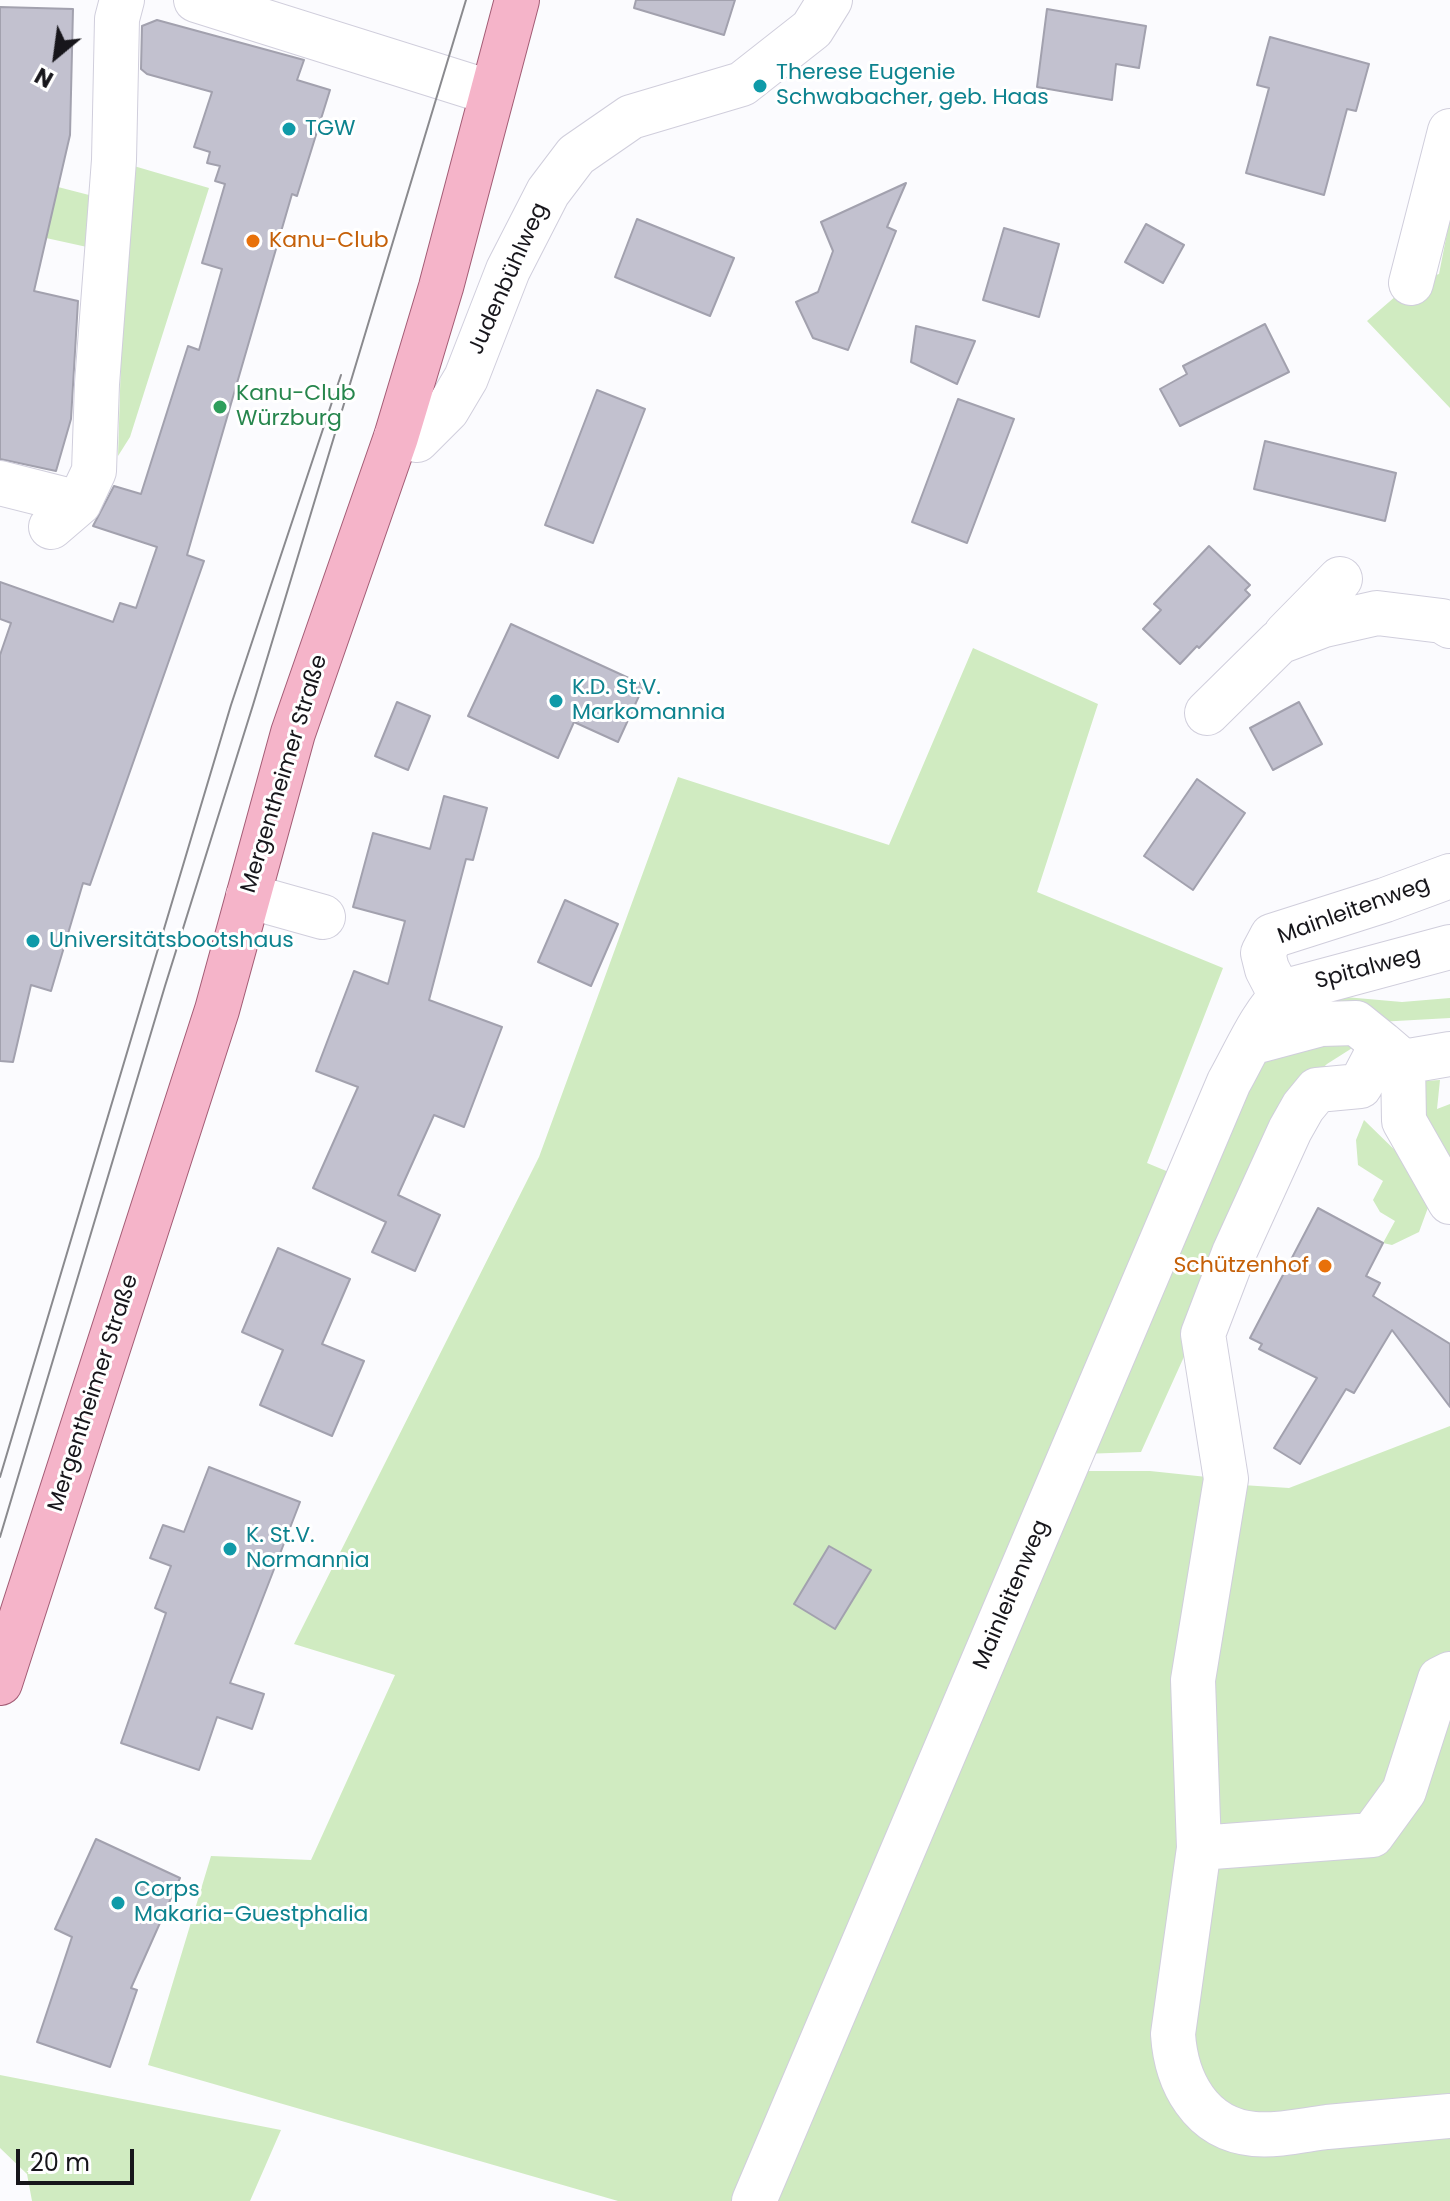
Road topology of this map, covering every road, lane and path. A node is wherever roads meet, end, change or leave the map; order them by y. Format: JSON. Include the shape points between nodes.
{"nodes":[{"id":1,"x":122,"y":0,"type":"edge"},
{"id":2,"x":196,"y":0,"type":"edge"},
{"id":3,"x":517,"y":0,"type":"edge"},
{"id":4,"x":830,"y":0,"type":"edge"},
{"id":5,"x":492,"y":93,"type":"junction"},
{"id":6,"x":1450,"y":131,"type":"edge"},
{"id":7,"x":1411,"y":283,"type":"dead end"},
{"id":8,"x":396,"y":437,"type":"junction"},
{"id":9,"x":0,"y":483,"type":"edge"},
{"id":10,"x":1340,"y":579,"type":"dead end"},
{"id":11,"x":1450,"y":626,"type":"edge"},
{"id":12,"x":1279,"y":642,"type":"junction"},
{"id":13,"x":1207,"y":713,"type":"dead end"},
{"id":14,"x":1450,"y":876,"type":"edge"},
{"id":15,"x":248,"y":896,"type":"junction"},
{"id":16,"x":323,"y":917,"type":"dead end"},
{"id":17,"x":1450,"y":947,"type":"edge"},
{"id":18,"x":1284,"y":993,"type":"junction"},
{"id":19,"x":1250,"y":1043,"type":"junction"},
{"id":20,"x":1393,"y":1053,"type":"junction"},
{"id":21,"x":1450,"y":1054,"type":"edge"},
{"id":22,"x":1450,"y":1202,"type":"edge"},
{"id":23,"x":1450,"y":1674,"type":"edge"},
{"id":24,"x":0,"y":1683,"type":"edge"},
{"id":25,"x":1199,"y":1848,"type":"junction"},
{"id":26,"x":1450,"y":2116,"type":"edge"},
{"id":27,"x":754,"y":2201,"type":"edge"}],
"edges":[{"from":1,"to":9,"type":"street","via":[[94,471],[65,515]]},
{"from":2,"to":5,"type":"street"},
{"from":3,"to":5,"type":"main road","name":"Mergentheimer Straße"},
{"from":4,"to":8,"type":"street","name":"Judenbühlweg","via":[[812,29],[742,84],[631,117],[576,155],[548,192],[508,270],[466,378],[447,410],[417,440]]},
{"from":5,"to":8,"type":"main road","name":"Mergentheimer Straße"},
{"from":6,"to":7,"type":"street"},
{"from":8,"to":15,"type":"main road","name":"Mergentheimer Straße","via":[[293,733]]},
{"from":10,"to":12,"type":"street"},
{"from":11,"to":12,"type":"street","via":[[1377,613]]},
{"from":12,"to":13,"type":"street"},
{"from":14,"to":18,"type":"street","name":"Mainleitenweg","via":[[1272,936],[1263,953]]},
{"from":15,"to":16,"type":"street"},
{"from":15,"to":24,"type":"main road","name":"Mergentheimer Straße","via":[[217,1010]]},
{"from":17,"to":18,"type":"street","name":"Spitalweg"},
{"from":18,"to":19,"type":"street","name":"Mainleitenweg"},
{"from":19,"to":20,"type":"street","via":[[1321,1024],[1356,1023]]},
{"from":19,"to":27,"type":"street","name":"Mainleitenweg"},
{"from":20,"to":21,"type":"street"},
{"from":20,"to":22,"type":"street","via":[[1404,1121]]},
{"from":20,"to":25,"type":"street","via":[[1360,1086],[1317,1090],[1303,1107],[1234,1253],[1203,1334],[1226,1479],[1193,1680]]},
{"from":23,"to":25,"type":"street","via":[[1440,1679],[1404,1791],[1372,1835]]},
{"from":25,"to":26,"type":"street","via":[[1173,2034],[1175,2059],[1195,2101],[1228,2126],[1251,2134]]}]}
